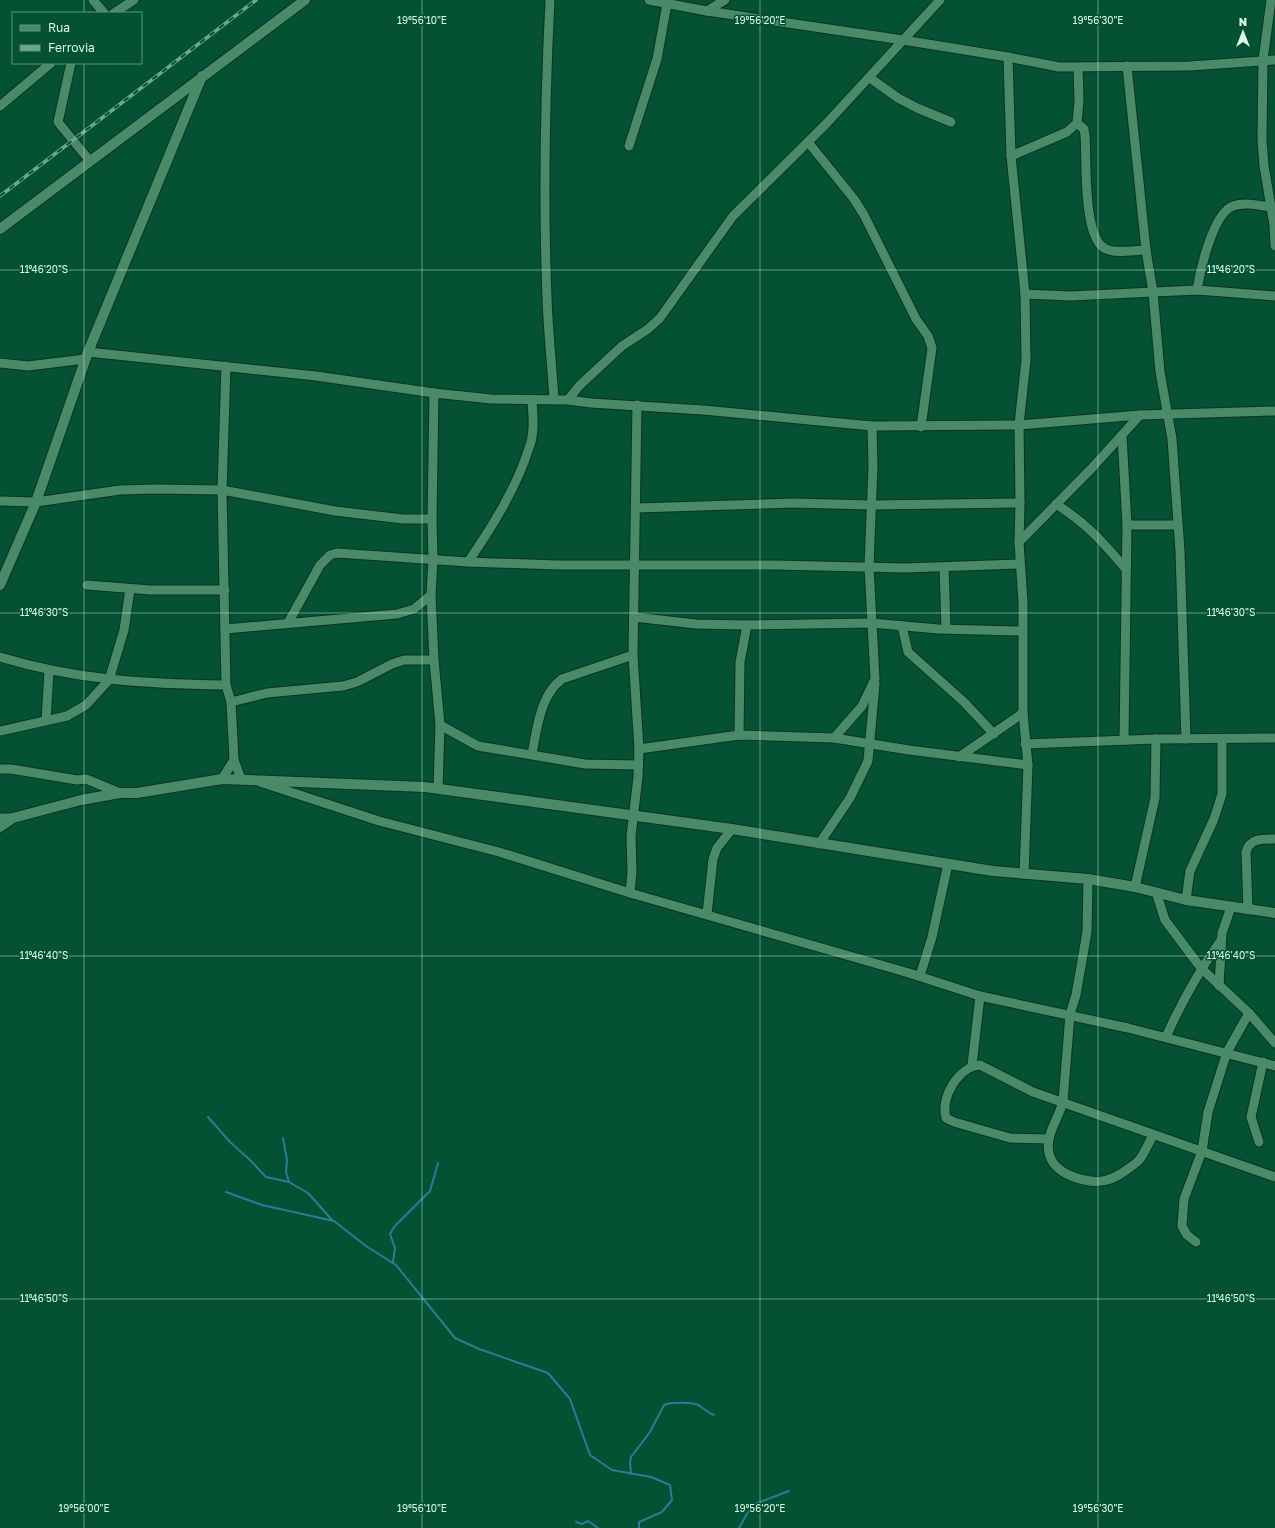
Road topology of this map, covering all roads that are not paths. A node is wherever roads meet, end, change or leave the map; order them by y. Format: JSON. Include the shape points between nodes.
{"nodes":[{"id":1,"x":93,"y":0,"type":"edge"},
{"id":2,"x":134,"y":0,"type":"edge"},
{"id":3,"x":305,"y":0,"type":"edge"},
{"id":4,"x":550,"y":0,"type":"edge"},
{"id":5,"x":649,"y":0,"type":"edge"},
{"id":6,"x":725,"y":0,"type":"edge"},
{"id":7,"x":940,"y":0,"type":"edge"},
{"id":8,"x":1271,"y":0,"type":"edge"},
{"id":9,"x":667,"y":4,"type":"junction"},
{"id":10,"x":707,"y":11,"type":"junction"},
{"id":11,"x":103,"y":12,"type":"edge"},
{"id":12,"x":116,"y":12,"type":"edge"},
{"id":13,"x":904,"y":40,"type":"junction"},
{"id":14,"x":1008,"y":56,"type":"junction"},
{"id":15,"x":1263,"y":60,"type":"junction"},
{"id":16,"x":1275,"y":60,"type":"edge"},
{"id":17,"x":50,"y":64,"type":"edge"},
{"id":18,"x":71,"y":64,"type":"edge"},
{"id":19,"x":1127,"y":66,"type":"junction"},
{"id":20,"x":1078,"y":68,"type":"junction"},
{"id":21,"x":202,"y":76,"type":"junction"},
{"id":22,"x":870,"y":78,"type":"junction"},
{"id":23,"x":0,"y":106,"type":"edge"},
{"id":24,"x":951,"y":122,"type":"dead end"},
{"id":25,"x":1077,"y":123,"type":"junction"},
{"id":26,"x":808,"y":142,"type":"junction"},
{"id":27,"x":629,"y":146,"type":"dead end"},
{"id":28,"x":1010,"y":156,"type":"junction"},
{"id":29,"x":90,"y":161,"type":"junction"},
{"id":30,"x":1270,"y":207,"type":"junction"},
{"id":31,"x":1275,"y":225,"type":"edge"},
{"id":32,"x":0,"y":229,"type":"edge"},
{"id":33,"x":1275,"y":246,"type":"edge"},
{"id":34,"x":1146,"y":250,"type":"junction"},
{"id":35,"x":1197,"y":290,"type":"junction"},
{"id":36,"x":1153,"y":292,"type":"junction"},
{"id":37,"x":1024,"y":294,"type":"junction"},
{"id":38,"x":1275,"y":296,"type":"edge"},
{"id":39,"x":86,"y":355,"type":"junction"},
{"id":40,"x":0,"y":363,"type":"edge"},
{"id":41,"x":226,"y":366,"type":"junction"},
{"id":42,"x":434,"y":393,"type":"junction"},
{"id":43,"x":532,"y":400,"type":"junction"},
{"id":44,"x":554,"y":400,"type":"junction"},
{"id":45,"x":568,"y":400,"type":"junction"},
{"id":46,"x":637,"y":405,"type":"junction"},
{"id":47,"x":1275,"y":411,"type":"edge"},
{"id":48,"x":1140,"y":415,"type":"junction"},
{"id":49,"x":1168,"y":416,"type":"junction"},
{"id":50,"x":1019,"y":425,"type":"junction"},
{"id":51,"x":872,"y":426,"type":"junction"},
{"id":52,"x":922,"y":427,"type":"junction"},
{"id":53,"x":1122,"y":435,"type":"junction"},
{"id":54,"x":222,"y":490,"type":"junction"},
{"id":55,"x":0,"y":501,"type":"edge"},
{"id":56,"x":36,"y":502,"type":"junction"},
{"id":57,"x":1020,"y":502,"type":"junction"},
{"id":58,"x":1056,"y":504,"type":"junction"},
{"id":59,"x":871,"y":505,"type":"junction"},
{"id":60,"x":637,"y":508,"type":"junction"},
{"id":61,"x":432,"y":519,"type":"junction"},
{"id":62,"x":1127,"y":525,"type":"junction"},
{"id":63,"x":1178,"y":525,"type":"junction"},
{"id":64,"x":1019,"y":542,"type":"junction"},
{"id":65,"x":433,"y":559,"type":"junction"},
{"id":66,"x":468,"y":562,"type":"junction"},
{"id":67,"x":1020,"y":564,"type":"junction"},
{"id":68,"x":634,"y":565,"type":"junction"},
{"id":69,"x":869,"y":566,"type":"junction"},
{"id":70,"x":944,"y":567,"type":"junction"},
{"id":71,"x":1125,"y":568,"type":"junction"},
{"id":72,"x":0,"y":585,"type":"edge"},
{"id":73,"x":87,"y":585,"type":"dead end"},
{"id":74,"x":130,"y":589,"type":"junction"},
{"id":75,"x":224,"y":590,"type":"junction"},
{"id":76,"x":431,"y":595,"type":"junction"},
{"id":77,"x":634,"y":617,"type":"junction"},
{"id":78,"x":288,"y":623,"type":"junction"},
{"id":79,"x":871,"y":623,"type":"junction"},
{"id":80,"x":747,"y":625,"type":"junction"},
{"id":81,"x":902,"y":626,"type":"junction"},
{"id":82,"x":946,"y":628,"type":"junction"},
{"id":83,"x":225,"y":629,"type":"junction"},
{"id":84,"x":1023,"y":631,"type":"junction"},
{"id":85,"x":633,"y":655,"type":"junction"},
{"id":86,"x":0,"y":657,"type":"edge"},
{"id":87,"x":434,"y":660,"type":"junction"},
{"id":88,"x":49,"y":671,"type":"junction"},
{"id":89,"x":876,"y":679,"type":"junction"},
{"id":90,"x":109,"y":680,"type":"junction"},
{"id":91,"x":226,"y":685,"type":"junction"},
{"id":92,"x":231,"y":702,"type":"junction"},
{"id":93,"x":1023,"y":713,"type":"junction"},
{"id":94,"x":46,"y":721,"type":"junction"},
{"id":95,"x":440,"y":725,"type":"junction"},
{"id":96,"x":0,"y":731,"type":"edge"},
{"id":97,"x":994,"y":734,"type":"junction"},
{"id":98,"x":740,"y":735,"type":"junction"},
{"id":99,"x":834,"y":738,"type":"junction"},
{"id":100,"x":1275,"y":738,"type":"edge"},
{"id":101,"x":1156,"y":739,"type":"junction"},
{"id":102,"x":1186,"y":739,"type":"junction"},
{"id":103,"x":1222,"y":739,"type":"junction"},
{"id":104,"x":1124,"y":740,"type":"junction"},
{"id":105,"x":871,"y":743,"type":"junction"},
{"id":106,"x":1025,"y":744,"type":"junction"},
{"id":107,"x":639,"y":749,"type":"junction"},
{"id":108,"x":532,"y":754,"type":"junction"},
{"id":109,"x":959,"y":756,"type":"junction"},
{"id":110,"x":234,"y":760,"type":"junction"},
{"id":111,"x":638,"y":765,"type":"junction"},
{"id":112,"x":1028,"y":765,"type":"junction"},
{"id":113,"x":0,"y":769,"type":"edge"},
{"id":114,"x":222,"y":779,"type":"junction"},
{"id":115,"x":241,"y":779,"type":"junction"},
{"id":116,"x":256,"y":781,"type":"junction"},
{"id":117,"x":438,"y":789,"type":"junction"},
{"id":118,"x":120,"y":793,"type":"junction"},
{"id":119,"x":632,"y":815,"type":"junction"},
{"id":120,"x":0,"y":818,"type":"edge"},
{"id":121,"x":13,"y":818,"type":"junction"},
{"id":122,"x":0,"y":827,"type":"edge"},
{"id":123,"x":732,"y":829,"type":"junction"},
{"id":124,"x":1275,"y":839,"type":"edge"},
{"id":125,"x":819,"y":844,"type":"junction"},
{"id":126,"x":948,"y":864,"type":"junction"},
{"id":127,"x":1024,"y":874,"type":"junction"},
{"id":128,"x":1088,"y":879,"type":"junction"},
{"id":129,"x":1135,"y":887,"type":"junction"},
{"id":130,"x":1156,"y":892,"type":"junction"},
{"id":131,"x":630,"y":893,"type":"junction"},
{"id":132,"x":1186,"y":900,"type":"junction"},
{"id":133,"x":1231,"y":907,"type":"junction"},
{"id":134,"x":1248,"y":910,"type":"junction"},
{"id":135,"x":1275,"y":913,"type":"edge"},
{"id":136,"x":707,"y":914,"type":"junction"},
{"id":137,"x":1221,"y":940,"type":"junction"},
{"id":138,"x":1201,"y":968,"type":"junction"},
{"id":139,"x":920,"y":976,"type":"junction"},
{"id":140,"x":1219,"y":986,"type":"junction"},
{"id":141,"x":980,"y":996,"type":"junction"},
{"id":142,"x":1249,"y":1013,"type":"junction"},
{"id":143,"x":1070,"y":1014,"type":"junction"},
{"id":144,"x":1166,"y":1037,"type":"junction"},
{"id":145,"x":1275,"y":1043,"type":"edge"},
{"id":146,"x":1227,"y":1052,"type":"junction"},
{"id":147,"x":1263,"y":1062,"type":"junction"},
{"id":148,"x":972,"y":1065,"type":"junction"},
{"id":149,"x":1275,"y":1066,"type":"edge"},
{"id":150,"x":1063,"y":1101,"type":"junction"},
{"id":151,"x":1153,"y":1136,"type":"junction"},
{"id":152,"x":1048,"y":1139,"type":"junction"},
{"id":153,"x":1259,"y":1142,"type":"dead end"},
{"id":154,"x":1202,"y":1151,"type":"junction"},
{"id":155,"x":1275,"y":1177,"type":"edge"},
{"id":156,"x":1196,"y":1242,"type":"dead end"}],
"edges":[{"from":1,"to":11,"type":"street"},
{"from":2,"to":12,"type":"street"},
{"from":3,"to":21,"type":"street"},
{"from":4,"to":44,"type":"street","via":[[545,220]]},
{"from":5,"to":9,"type":"street"},
{"from":6,"to":10,"type":"street"},
{"from":7,"to":13,"type":"street"},
{"from":8,"to":15,"type":"street"},
{"from":9,"to":10,"type":"street"},
{"from":9,"to":27,"type":"street","via":[[656,59]]},
{"from":10,"to":13,"type":"street"},
{"from":13,"to":14,"type":"street"},
{"from":13,"to":22,"type":"street"},
{"from":14,"to":20,"type":"street","via":[[1059,67]]},
{"from":14,"to":28,"type":"street"},
{"from":15,"to":16,"type":"street"},
{"from":15,"to":19,"type":"street","via":[[1190,66]]},
{"from":15,"to":30,"type":"street","via":[[1262,139]]},
{"from":17,"to":23,"type":"street"},
{"from":18,"to":29,"type":"street","via":[[58,122]]},
{"from":19,"to":20,"type":"street"},
{"from":19,"to":34,"type":"street"},
{"from":20,"to":25,"type":"street"},
{"from":21,"to":29,"type":"street"},
{"from":21,"to":39,"type":"street"},
{"from":22,"to":24,"type":"street","via":[[898,98]]},
{"from":22,"to":26,"type":"street"},
{"from":25,"to":28,"type":"street","via":[[1068,132]]},
{"from":25,"to":34,"type":"street","via":[[1086,135],[1089,212],[1096,238],[1106,249]]},
{"from":26,"to":45,"type":"street","via":[[733,216],[660,318],[622,346],[579,386]]},
{"from":26,"to":52,"type":"street","via":[[864,215],[930,342],[932,348]]},
{"from":28,"to":37,"type":"street"},
{"from":29,"to":32,"type":"street"},
{"from":30,"to":31,"type":"street"},
{"from":30,"to":35,"type":"street","via":[[1232,206],[1224,213],[1207,246],[1200,266]]},
{"from":31,"to":33,"type":"street"},
{"from":34,"to":36,"type":"street"},
{"from":35,"to":36,"type":"street"},
{"from":35,"to":38,"type":"street"},
{"from":36,"to":37,"type":"street","via":[[1070,296]]},
{"from":36,"to":49,"type":"street","via":[[1160,372]]},
{"from":37,"to":50,"type":"street","via":[[1026,360]]},
{"from":39,"to":40,"type":"street","via":[[28,366]]},
{"from":39,"to":41,"type":"street"},
{"from":39,"to":56,"type":"street"},
{"from":41,"to":42,"type":"street"},
{"from":41,"to":54,"type":"street"},
{"from":42,"to":43,"type":"street"},
{"from":42,"to":61,"type":"street"},
{"from":43,"to":44,"type":"street"},
{"from":43,"to":66,"type":"street","via":[[530,448],[506,500]]},
{"from":44,"to":45,"type":"street"},
{"from":45,"to":46,"type":"street"},
{"from":46,"to":51,"type":"street"},
{"from":46,"to":60,"type":"street"},
{"from":47,"to":49,"type":"street"},
{"from":48,"to":49,"type":"street"},
{"from":48,"to":50,"type":"street"},
{"from":48,"to":53,"type":"street"},
{"from":49,"to":63,"type":"street"},
{"from":50,"to":52,"type":"street"},
{"from":50,"to":57,"type":"street"},
{"from":51,"to":52,"type":"street"},
{"from":51,"to":59,"type":"street"},
{"from":53,"to":58,"type":"street"},
{"from":53,"to":62,"type":"street"},
{"from":54,"to":56,"type":"street","via":[[120,490]]},
{"from":54,"to":61,"type":"street","via":[[335,511],[403,519]]},
{"from":54,"to":75,"type":"street"},
{"from":55,"to":56,"type":"street"},
{"from":56,"to":72,"type":"street"},
{"from":57,"to":59,"type":"street"},
{"from":57,"to":64,"type":"street"},
{"from":58,"to":64,"type":"street"},
{"from":58,"to":71,"type":"street","via":[[1094,532]]},
{"from":59,"to":60,"type":"street","via":[[794,503]]},
{"from":59,"to":69,"type":"street"},
{"from":60,"to":68,"type":"street"},
{"from":61,"to":65,"type":"street"},
{"from":62,"to":63,"type":"street"},
{"from":62,"to":71,"type":"street"},
{"from":63,"to":102,"type":"street"},
{"from":64,"to":67,"type":"street"},
{"from":65,"to":66,"type":"street"},
{"from":65,"to":76,"type":"street"},
{"from":65,"to":78,"type":"street","via":[[353,553],[330,555],[320,565]]},
{"from":66,"to":68,"type":"street"},
{"from":67,"to":70,"type":"street"},
{"from":67,"to":84,"type":"street"},
{"from":68,"to":69,"type":"street"},
{"from":68,"to":77,"type":"street"},
{"from":69,"to":70,"type":"street"},
{"from":69,"to":79,"type":"street"},
{"from":70,"to":82,"type":"street"},
{"from":71,"to":104,"type":"street"},
{"from":73,"to":74,"type":"street"},
{"from":74,"to":75,"type":"street"},
{"from":74,"to":90,"type":"street","via":[[124,630]]},
{"from":75,"to":83,"type":"street"},
{"from":76,"to":78,"type":"street","via":[[414,609],[397,614]]},
{"from":76,"to":87,"type":"street"},
{"from":77,"to":80,"type":"street","via":[[673,622]]},
{"from":77,"to":85,"type":"street"},
{"from":78,"to":83,"type":"street"},
{"from":79,"to":80,"type":"street"},
{"from":79,"to":81,"type":"street"},
{"from":79,"to":89,"type":"street"},
{"from":80,"to":98,"type":"street","via":[[740,662]]},
{"from":81,"to":82,"type":"street"},
{"from":81,"to":97,"type":"street","via":[[908,652],[964,702]]},
{"from":82,"to":84,"type":"street"},
{"from":83,"to":91,"type":"street"},
{"from":84,"to":93,"type":"street"},
{"from":85,"to":107,"type":"street"},
{"from":85,"to":108,"type":"street","via":[[562,680],[553,686],[547,695]]},
{"from":86,"to":88,"type":"street"},
{"from":87,"to":92,"type":"street","via":[[404,660],[343,686],[267,692]]},
{"from":87,"to":95,"type":"street"},
{"from":88,"to":90,"type":"street"},
{"from":88,"to":94,"type":"street"},
{"from":89,"to":99,"type":"street","via":[[862,706]]},
{"from":89,"to":105,"type":"street"},
{"from":90,"to":91,"type":"street"},
{"from":90,"to":94,"type":"street","via":[[80,710]]},
{"from":91,"to":92,"type":"street"},
{"from":92,"to":110,"type":"street"},
{"from":93,"to":97,"type":"street"},
{"from":93,"to":106,"type":"street"},
{"from":94,"to":96,"type":"street"},
{"from":95,"to":108,"type":"street","via":[[478,746]]},
{"from":95,"to":117,"type":"street"},
{"from":97,"to":109,"type":"street"},
{"from":98,"to":99,"type":"street"},
{"from":98,"to":107,"type":"street"},
{"from":99,"to":105,"type":"street"},
{"from":100,"to":103,"type":"street"},
{"from":101,"to":102,"type":"street"},
{"from":101,"to":104,"type":"street"},
{"from":101,"to":129,"type":"street","via":[[1155,798]]},
{"from":102,"to":103,"type":"street"},
{"from":103,"to":132,"type":"street","via":[[1222,794],[1214,819],[1190,871]]},
{"from":104,"to":106,"type":"street"},
{"from":105,"to":109,"type":"street"},
{"from":105,"to":125,"type":"street","via":[[868,761],[850,798]]},
{"from":106,"to":112,"type":"street"},
{"from":107,"to":111,"type":"street"},
{"from":108,"to":111,"type":"street","via":[[585,764]]},
{"from":109,"to":112,"type":"street"},
{"from":110,"to":114,"type":"street"},
{"from":110,"to":115,"type":"street"},
{"from":111,"to":119,"type":"street"},
{"from":112,"to":127,"type":"street"},
{"from":113,"to":118,"type":"street","via":[[77,780],[86,779]]},
{"from":114,"to":115,"type":"street"},
{"from":114,"to":118,"type":"street","via":[[137,793]]},
{"from":115,"to":116,"type":"street"},
{"from":116,"to":117,"type":"street"},
{"from":116,"to":131,"type":"street","via":[[379,821],[499,852]]},
{"from":117,"to":119,"type":"street"},
{"from":118,"to":121,"type":"street","via":[[81,800]]},
{"from":119,"to":123,"type":"street"},
{"from":119,"to":131,"type":"street"},
{"from":120,"to":121,"type":"street"},
{"from":121,"to":122,"type":"street"},
{"from":123,"to":125,"type":"street"},
{"from":123,"to":136,"type":"street","via":[[717,848],[713,859]]},
{"from":124,"to":134,"type":"street","via":[[1250,843],[1246,852]]},
{"from":125,"to":126,"type":"street"},
{"from":126,"to":127,"type":"street"},
{"from":126,"to":139,"type":"street","via":[[932,937]]},
{"from":127,"to":128,"type":"street"},
{"from":128,"to":129,"type":"street"},
{"from":128,"to":143,"type":"street","via":[[1086,939]]},
{"from":129,"to":130,"type":"street"},
{"from":130,"to":132,"type":"street"},
{"from":130,"to":138,"type":"street","via":[[1165,920]]},
{"from":131,"to":136,"type":"street"},
{"from":132,"to":133,"type":"street"},
{"from":133,"to":134,"type":"street"},
{"from":133,"to":137,"type":"street"},
{"from":134,"to":135,"type":"street"},
{"from":136,"to":139,"type":"street"},
{"from":137,"to":138,"type":"street"},
{"from":137,"to":140,"type":"street"},
{"from":138,"to":140,"type":"street"},
{"from":138,"to":144,"type":"street"},
{"from":139,"to":141,"type":"street"},
{"from":140,"to":142,"type":"street"},
{"from":141,"to":143,"type":"street"},
{"from":141,"to":148,"type":"street"},
{"from":142,"to":145,"type":"street"},
{"from":142,"to":146,"type":"street"},
{"from":143,"to":144,"type":"street"},
{"from":143,"to":150,"type":"street"},
{"from":144,"to":146,"type":"street"},
{"from":146,"to":147,"type":"street"},
{"from":146,"to":154,"type":"street","via":[[1208,1112]]},
{"from":147,"to":149,"type":"street"},
{"from":147,"to":153,"type":"street","via":[[1251,1117]]},
{"from":148,"to":150,"type":"street","via":[[985,1066],[1033,1092]]},
{"from":148,"to":152,"type":"street","via":[[954,1082],[946,1098],[946,1118],[1010,1138]]},
{"from":150,"to":151,"type":"street"},
{"from":150,"to":152,"type":"street"},
{"from":151,"to":152,"type":"street","via":[[1136,1164],[1117,1176],[1100,1182],[1090,1182],[1063,1172],[1051,1160]]},
{"from":151,"to":154,"type":"street"},
{"from":154,"to":155,"type":"street"},
{"from":154,"to":156,"type":"street","via":[[1182,1207],[1182,1226],[1187,1236]]}]}
